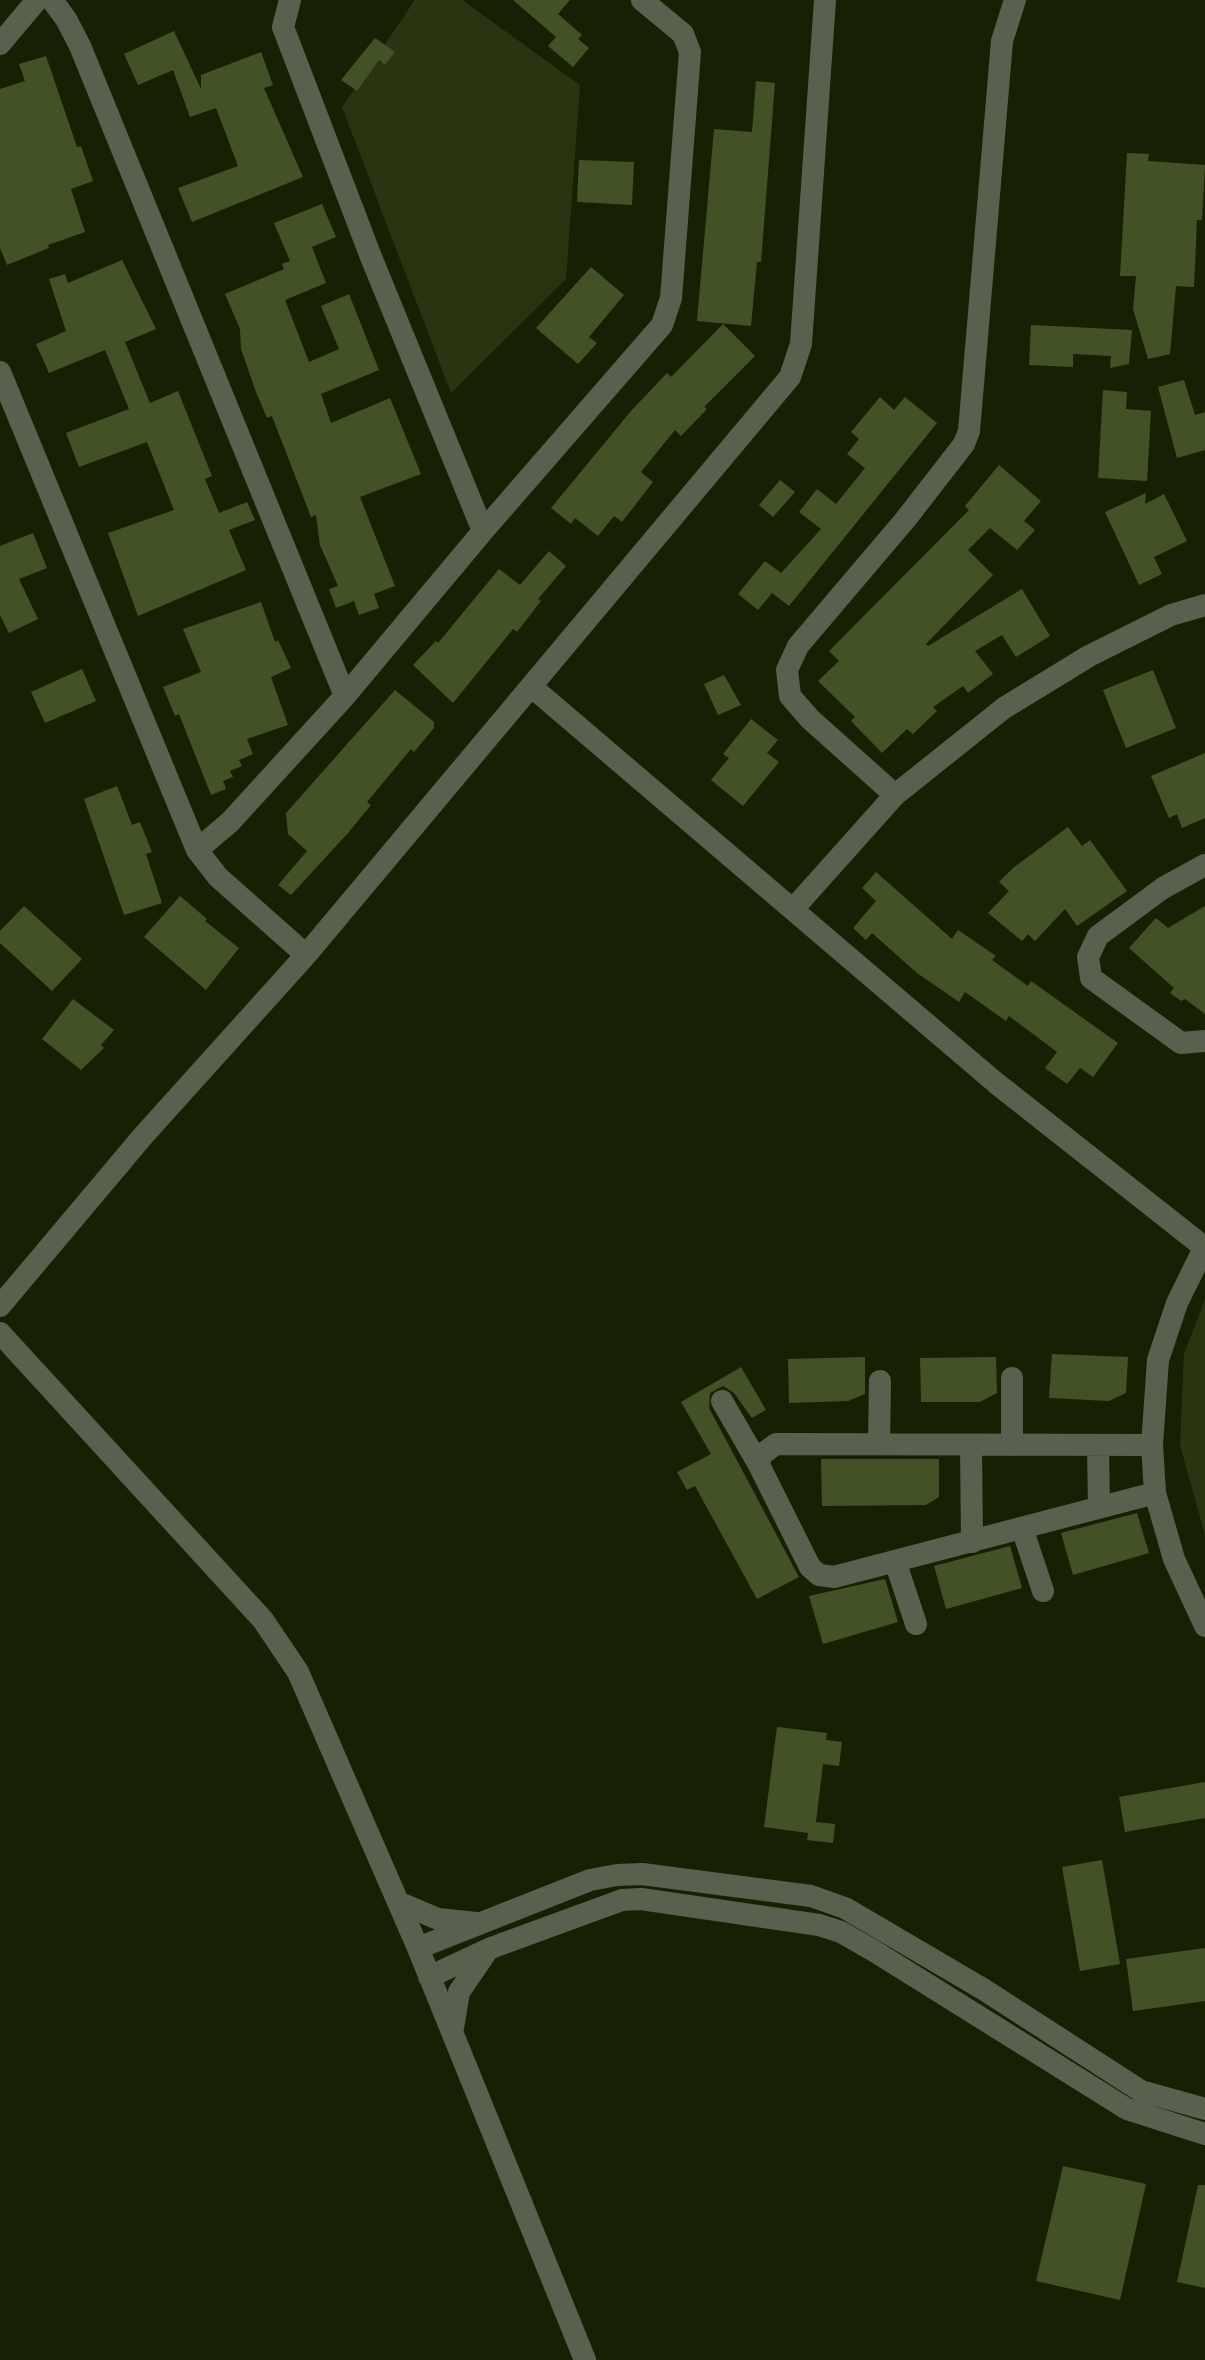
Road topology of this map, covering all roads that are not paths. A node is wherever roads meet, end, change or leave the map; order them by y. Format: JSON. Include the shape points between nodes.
{"nodes":[{"id":1,"x":37,"y":0,"type":"edge"},
{"id":2,"x":52,"y":0,"type":"edge"},
{"id":3,"x":290,"y":0,"type":"edge"},
{"id":4,"x":642,"y":0,"type":"edge"},
{"id":5,"x":825,"y":0,"type":"edge"},
{"id":6,"x":1015,"y":0,"type":"edge"},
{"id":7,"x":0,"y":44,"type":"edge"},
{"id":8,"x":0,"y":372,"type":"edge"},
{"id":9,"x":483,"y":531,"type":"junction"},
{"id":10,"x":1205,"y":605,"type":"edge"},
{"id":11,"x":533,"y":688,"type":"junction"},
{"id":12,"x":345,"y":696,"type":"junction"},
{"id":13,"x":896,"y":795,"type":"junction"},
{"id":14,"x":196,"y":850,"type":"junction"},
{"id":15,"x":1205,"y":865,"type":"edge"},
{"id":16,"x":794,"y":908,"type":"junction"},
{"id":17,"x":306,"y":955,"type":"junction"},
{"id":18,"x":1205,"y":1041,"type":"edge"},
{"id":19,"x":1204,"y":1246,"type":"edge"},
{"id":20,"x":0,"y":1306,"type":"edge"},
{"id":21,"x":0,"y":1333,"type":"edge"},
{"id":22,"x":1012,"y":1378,"type":"dead end"},
{"id":23,"x":880,"y":1381,"type":"dead end"},
{"id":24,"x":722,"y":1401,"type":"dead end"},
{"id":25,"x":879,"y":1444,"type":"junction"},
{"id":26,"x":971,"y":1444,"type":"junction"},
{"id":27,"x":1012,"y":1445,"type":"junction"},
{"id":28,"x":1098,"y":1446,"type":"junction"},
{"id":29,"x":1152,"y":1446,"type":"junction"},
{"id":30,"x":759,"y":1465,"type":"junction"},
{"id":31,"x":1155,"y":1493,"type":"junction"},
{"id":32,"x":1100,"y":1506,"type":"junction"},
{"id":33,"x":1022,"y":1528,"type":"junction"},
{"id":34,"x":972,"y":1542,"type":"junction"},
{"id":35,"x":896,"y":1561,"type":"junction"},
{"id":36,"x":1043,"y":1591,"type":"dead end"},
{"id":37,"x":916,"y":1624,"type":"dead end"},
{"id":38,"x":1205,"y":1626,"type":"edge"},
{"id":39,"x":398,"y":1902,"type":"junction"},
{"id":40,"x":488,"y":1922,"type":"junction"},
{"id":41,"x":418,"y":1948,"type":"junction"},
{"id":42,"x":490,"y":1948,"type":"junction"},
{"id":43,"x":430,"y":1977,"type":"junction"},
{"id":44,"x":453,"y":2036,"type":"junction"},
{"id":45,"x":1205,"y":2109,"type":"edge"},
{"id":46,"x":1205,"y":2134,"type":"edge"},
{"id":47,"x":585,"y":2360,"type":"edge"}],
"edges":[{"from":1,"to":7,"type":"street"},
{"from":2,"to":12,"type":"street","via":[[80,46]]},
{"from":3,"to":9,"type":"street","via":[[283,27]]},
{"from":4,"to":9,"type":"street","via":[[683,34],[690,52],[671,298],[657,334]]},
{"from":5,"to":11,"type":"street","via":[[797,361],[778,394]]},
{"from":6,"to":13,"type":"street","via":[[1002,41],[969,431],[798,646],[787,670],[790,696],[810,720]]},
{"from":8,"to":14,"type":"street"},
{"from":9,"to":12,"type":"street"},
{"from":10,"to":13,"type":"street","via":[[1089,656],[1004,708]]},
{"from":11,"to":16,"type":"street"},
{"from":11,"to":17,"type":"street"},
{"from":12,"to":14,"type":"street"},
{"from":13,"to":16,"type":"street"},
{"from":14,"to":17,"type":"street"},
{"from":15,"to":18,"type":"street","via":[[1098,936],[1088,957],[1091,978],[1181,1043]]},
{"from":16,"to":19,"type":"street","via":[[996,1082]]},
{"from":17,"to":20,"type":"street"},
{"from":19,"to":29,"type":"street","via":[[1158,1360]]},
{"from":21,"to":39,"type":"street","via":[[282,1645]]},
{"from":22,"to":27,"type":"street"},
{"from":23,"to":25,"type":"street"},
{"from":24,"to":30,"type":"street"},
{"from":25,"to":26,"type":"street"},
{"from":25,"to":30,"type":"street","via":[[776,1444]]},
{"from":26,"to":27,"type":"street"},
{"from":26,"to":34,"type":"street"},
{"from":27,"to":28,"type":"street"},
{"from":28,"to":29,"type":"street"},
{"from":28,"to":32,"type":"street"},
{"from":29,"to":31,"type":"street"},
{"from":30,"to":35,"type":"street","via":[[819,1576]]},
{"from":31,"to":32,"type":"street"},
{"from":31,"to":38,"type":"street","via":[[1174,1559]]},
{"from":32,"to":33,"type":"street"},
{"from":33,"to":34,"type":"street"},
{"from":33,"to":36,"type":"street"},
{"from":34,"to":35,"type":"street"},
{"from":35,"to":37,"type":"street"},
{"from":39,"to":40,"type":"street","via":[[449,1922]]},
{"from":39,"to":41,"type":"street"},
{"from":40,"to":41,"type":"street"},
{"from":40,"to":45,"type":"street","via":[[617,1875],[811,1896],[880,1928],[1141,2090]]},
{"from":41,"to":43,"type":"street"},
{"from":42,"to":43,"type":"street"},
{"from":42,"to":44,"type":"street","via":[[459,1992]]},
{"from":42,"to":46,"type":"street","via":[[622,1900],[818,1924],[904,1969],[1127,2110]]},
{"from":43,"to":44,"type":"street"},
{"from":44,"to":47,"type":"street"}]}
